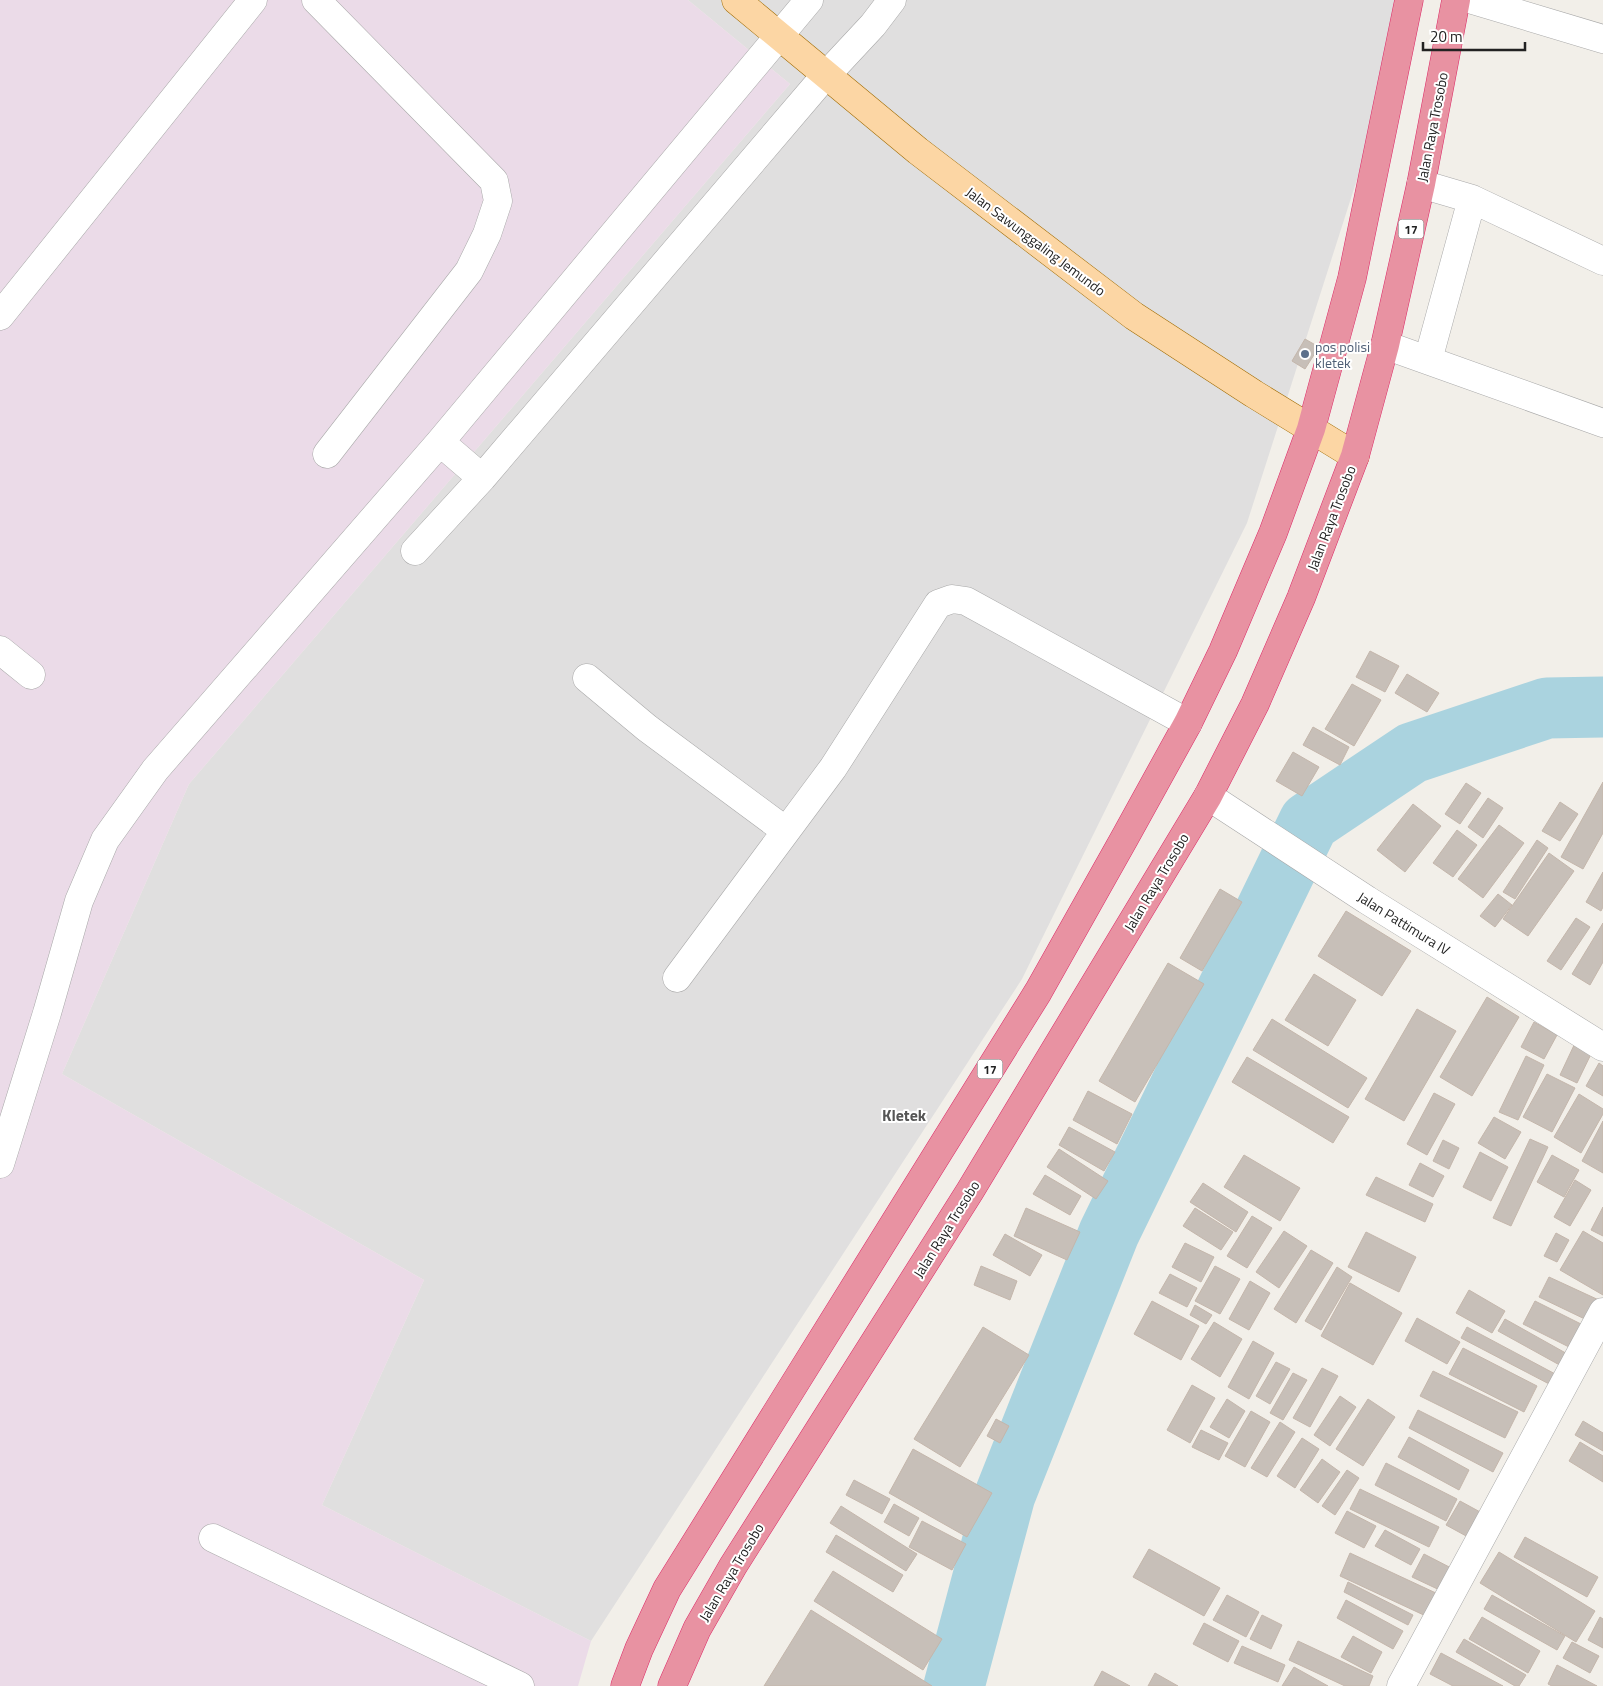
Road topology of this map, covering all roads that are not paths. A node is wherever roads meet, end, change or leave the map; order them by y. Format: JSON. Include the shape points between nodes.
{"nodes":[{"id":1,"x":253,"y":0,"type":"edge"},
{"id":2,"x":316,"y":0,"type":"edge"},
{"id":3,"x":736,"y":0,"type":"edge"},
{"id":4,"x":809,"y":0,"type":"edge"},
{"id":5,"x":892,"y":0,"type":"edge"},
{"id":6,"x":1409,"y":0,"type":"edge"},
{"id":7,"x":1456,"y":0,"type":"edge"},
{"id":8,"x":1473,"y":0,"type":"edge"},
{"id":9,"x":784,"y":39,"type":"junction"},
{"id":10,"x":1603,"y":39,"type":"edge"},
{"id":11,"x":822,"y":71,"type":"junction"},
{"id":12,"x":1421,"y":184,"type":"junction"},
{"id":13,"x":1472,"y":199,"type":"junction"},
{"id":14,"x":1603,"y":261,"type":"edge"},
{"id":15,"x":0,"y":316,"type":"edge"},
{"id":16,"x":1385,"y":345,"type":"junction"},
{"id":17,"x":1428,"y":360,"type":"junction"},
{"id":18,"x":1603,"y":423,"type":"edge"},
{"id":19,"x":1311,"y":430,"type":"junction"},
{"id":20,"x":327,"y":454,"type":"dead end"},
{"id":21,"x":1355,"y":456,"type":"junction"},
{"id":22,"x":462,"y":461,"type":"junction"},
{"id":23,"x":415,"y":551,"type":"dead end"},
{"id":24,"x":0,"y":650,"type":"edge"},
{"id":25,"x":31,"y":675,"type":"dead end"},
{"id":26,"x":587,"y":678,"type":"dead end"},
{"id":27,"x":1188,"y":723,"type":"junction"},
{"id":28,"x":1208,"y":796,"type":"junction"},
{"id":29,"x":786,"y":831,"type":"junction"},
{"id":30,"x":677,"y":978,"type":"dead end"},
{"id":31,"x":1603,"y":1047,"type":"edge"},
{"id":32,"x":0,"y":1164,"type":"edge"},
{"id":33,"x":1603,"y":1312,"type":"edge"},
{"id":34,"x":213,"y":1538,"type":"dead end"},
{"id":35,"x":520,"y":1686,"type":"edge"},
{"id":36,"x":625,"y":1686,"type":"edge"},
{"id":37,"x":672,"y":1686,"type":"edge"},
{"id":38,"x":1401,"y":1686,"type":"edge"}],
"edges":[{"from":1,"to":15,"type":"street"},
{"from":2,"to":20,"type":"street","via":[[494,181],[498,201],[469,271]]},
{"from":3,"to":9,"type":"main road","name":"Jalan Sawunggaling Jemundo"},
{"from":4,"to":9,"type":"street"},
{"from":5,"to":11,"type":"street","via":[[873,25]]},
{"from":6,"to":19,"type":"highway","number":"17","via":[[1352,278]]},
{"from":7,"to":12,"type":"highway","name":"Jalan Raya Trosobo","number":"17"},
{"from":8,"to":10,"type":"street"},
{"from":9,"to":11,"type":"main road","name":"Jalan Sawunggaling Jemundo"},
{"from":9,"to":22,"type":"street"},
{"from":11,"to":19,"type":"main road","name":"Jalan Sawunggaling Jemundo","via":[[918,151],[1134,316]]},
{"from":11,"to":22,"type":"street"},
{"from":12,"to":13,"type":"street"},
{"from":12,"to":16,"type":"highway","name":"Jalan Raya Trosobo","number":"17"},
{"from":13,"to":14,"type":"street"},
{"from":13,"to":17,"type":"street"},
{"from":16,"to":17,"type":"street"},
{"from":16,"to":21,"type":"highway","name":"Jalan Raya Trosobo","number":"17"},
{"from":17,"to":18,"type":"street"},
{"from":19,"to":21,"type":"main road","name":"Jalan Sawunggaling Jemundo"},
{"from":19,"to":27,"type":"highway","number":"17","via":[[1269,542],[1223,651]]},
{"from":21,"to":28,"type":"highway","name":"Jalan Raya Trosobo","number":"17","via":[[1301,598],[1254,704]]},
{"from":22,"to":23,"type":"street"},
{"from":22,"to":32,"type":"street","via":[[155,770],[105,840],[79,901]]},
{"from":24,"to":25,"type":"street"},
{"from":26,"to":29,"type":"street","via":[[647,728]]},
{"from":27,"to":29,"type":"street","via":[[966,601],[952,598],[938,604],[833,768]]},
{"from":27,"to":36,"type":"highway","number":"17","via":[[1038,992],[667,1589]]},
{"from":28,"to":31,"type":"street","name":"Jalan Pattimura IV","via":[[1367,900]]},
{"from":28,"to":37,"type":"highway","name":"Jalan Raya Trosobo","number":"17","via":[[970,1191],[733,1566],[698,1629]]},
{"from":29,"to":30,"type":"street"},
{"from":33,"to":38,"type":"street"},
{"from":34,"to":35,"type":"street"}]}
